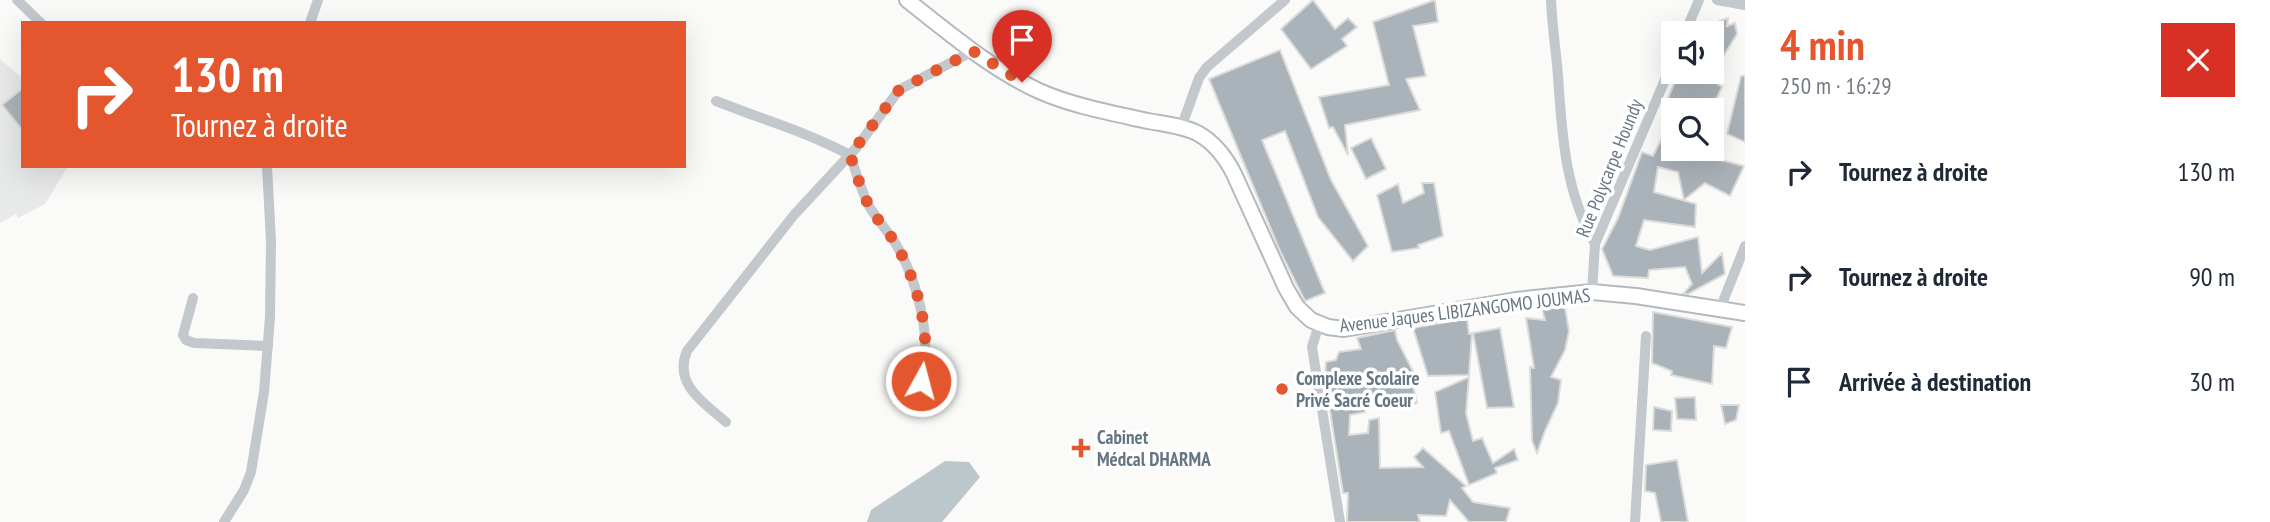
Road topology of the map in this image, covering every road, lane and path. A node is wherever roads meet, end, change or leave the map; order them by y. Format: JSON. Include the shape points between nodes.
{"nodes":[{"id":1,"x":17,"y":0,"type":"edge"},
{"id":2,"x":317,"y":0,"type":"edge"},
{"id":3,"x":907,"y":0,"type":"edge"},
{"id":4,"x":1284,"y":0,"type":"edge"},
{"id":5,"x":1551,"y":0,"type":"edge"},
{"id":6,"x":1699,"y":0,"type":"edge"},
{"id":7,"x":1717,"y":0,"type":"edge"},
{"id":8,"x":1745,"y":5,"type":"edge"},
{"id":9,"x":39,"y":21,"type":"edge"},
{"id":10,"x":311,"y":21,"type":"edge"},
{"id":11,"x":1690,"y":21,"type":"edge"},
{"id":12,"x":973,"y":51,"type":"junction"},
{"id":13,"x":1663,"y":84,"type":"edge"},
{"id":14,"x":716,"y":101,"type":"dead end"},
{"id":15,"x":1181,"y":128,"type":"junction"},
{"id":16,"x":850,"y":155,"type":"junction"},
{"id":17,"x":267,"y":168,"type":"edge"},
{"id":18,"x":1595,"y":244,"type":"junction"},
{"id":19,"x":1745,"y":246,"type":"edge"},
{"id":20,"x":1592,"y":292,"type":"junction"},
{"id":21,"x":193,"y":298,"type":"dead end"},
{"id":22,"x":1720,"y":310,"type":"junction"},
{"id":23,"x":1745,"y":313,"type":"edge"},
{"id":24,"x":1319,"y":324,"type":"junction"},
{"id":25,"x":1646,"y":336,"type":"dead end"},
{"id":26,"x":268,"y":346,"type":"junction"},
{"id":27,"x":921,"y":381,"type":"dead end"},
{"id":28,"x":726,"y":422,"type":"dead end"},
{"id":29,"x":1633,"y":520,"type":"edge"},
{"id":30,"x":224,"y":522,"type":"edge"},
{"id":31,"x":1339,"y":522,"type":"edge"}],
"edges":[{"from":1,"to":9,"type":"street"},
{"from":2,"to":10,"type":"street"},
{"from":3,"to":12,"type":"main road","name":"Avenue Jaques LIBIZANGOMO JOUMAS"},
{"from":4,"to":15,"type":"street","via":[[1207,67]]},
{"from":5,"to":18,"type":"street","via":[[1562,144],[1576,205]]},
{"from":6,"to":11,"type":"street"},
{"from":7,"to":8,"type":"street"},
{"from":12,"to":15,"type":"main road","name":"Avenue Jaques LIBIZANGOMO JOUMAS","via":[[1041,92]]},
{"from":12,"to":16,"type":"street","via":[[899,90]]},
{"from":13,"to":18,"type":"street","name":"Rue Polycarpe Houndy"},
{"from":14,"to":16,"type":"street"},
{"from":15,"to":24,"type":"main road","name":"Avenue Jaques LIBIZANGOMO JOUMAS","via":[[1198,133],[1225,157],[1286,288],[1297,307]]},
{"from":16,"to":27,"type":"street","via":[[870,207],[908,266],[919,299],[925,366]]},
{"from":16,"to":28,"type":"street","via":[[794,215],[687,351],[682,363],[688,385]]},
{"from":17,"to":26,"type":"street","via":[[271,241]]},
{"from":18,"to":20,"type":"street","name":"Rue Polycarpe Houndy"},
{"from":19,"to":22,"type":"street"},
{"from":20,"to":22,"type":"main road","name":"Avenue Jaques LIBIZANGOMO JOUMAS"},
{"from":20,"to":24,"type":"main road","name":"Avenue Jaques LIBIZANGOMO JOUMAS","via":[[1344,329]]},
{"from":21,"to":26,"type":"street","via":[[183,335],[186,340]]},
{"from":22,"to":23,"type":"main road","name":"Avenue Jaques LIBIZANGOMO JOUMAS"},
{"from":24,"to":31,"type":"street","via":[[1312,347]]},
{"from":25,"to":29,"type":"street"},
{"from":26,"to":30,"type":"street","via":[[251,472]]}]}
